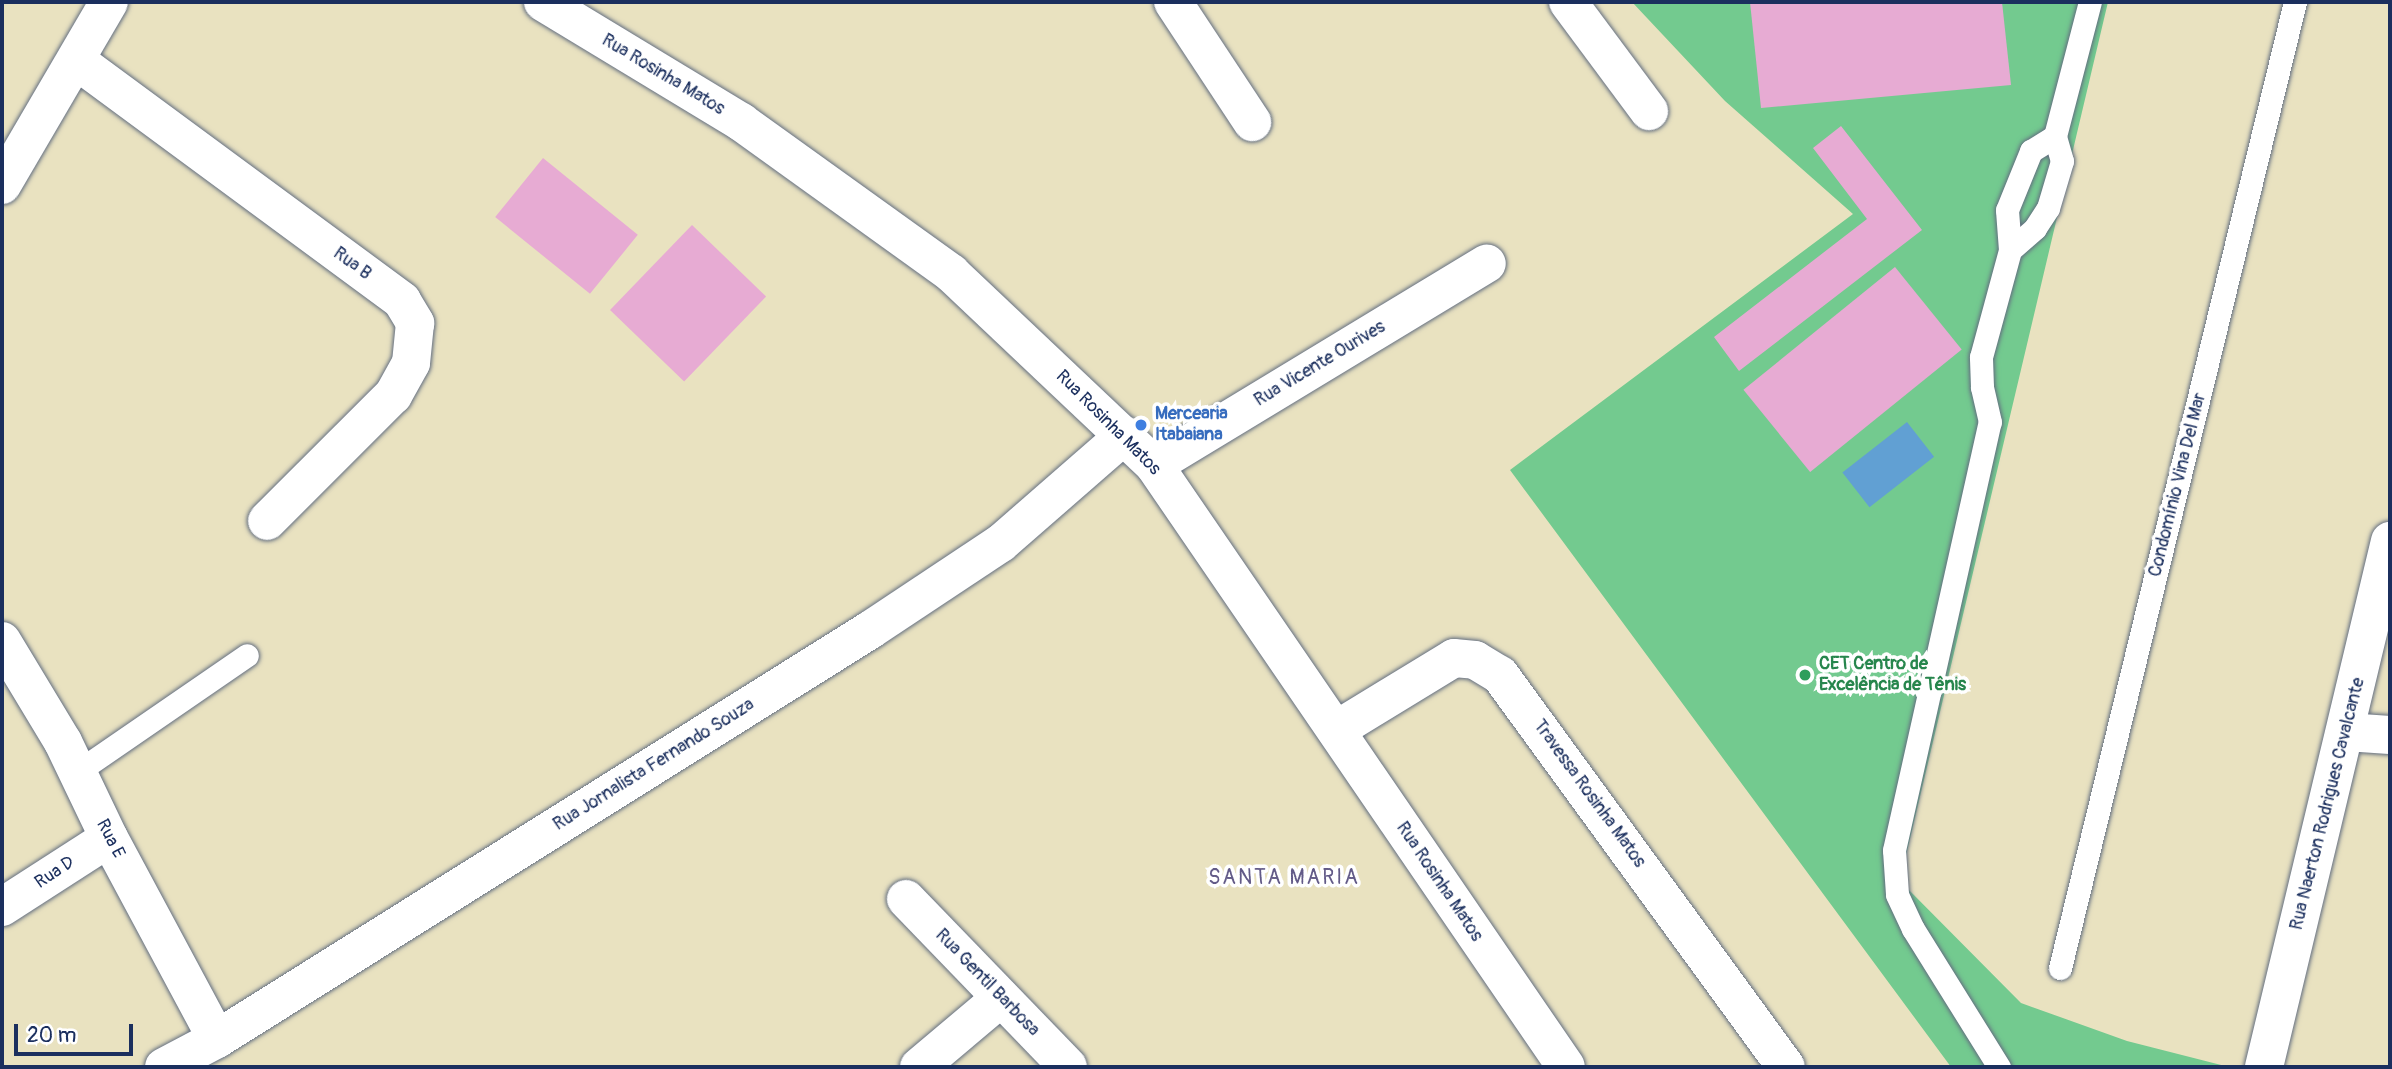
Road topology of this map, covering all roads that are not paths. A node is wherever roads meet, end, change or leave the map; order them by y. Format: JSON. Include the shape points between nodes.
{"nodes":[{"id":1,"x":109,"y":2,"type":"edge"},
{"id":2,"x":543,"y":2,"type":"edge"},
{"id":3,"x":1173,"y":2,"type":"edge"},
{"id":4,"x":1568,"y":2,"type":"edge"},
{"id":5,"x":2090,"y":2,"type":"edge"},
{"id":6,"x":2295,"y":2,"type":"edge"},
{"id":7,"x":77,"y":61,"type":"junction"},
{"id":8,"x":1649,"y":111,"type":"dead end"},
{"id":9,"x":1252,"y":122,"type":"dead end"},
{"id":10,"x":2055,"y":136,"type":"junction"},
{"id":11,"x":2,"y":185,"type":"edge"},
{"id":12,"x":2010,"y":250,"type":"junction"},
{"id":13,"x":1487,"y":262,"type":"dead end"},
{"id":14,"x":1125,"y":435,"type":"junction"},
{"id":15,"x":1154,"y":465,"type":"junction"},
{"id":16,"x":267,"y":521,"type":"dead end"},
{"id":17,"x":2390,"y":541,"type":"edge"},
{"id":18,"x":2,"y":641,"type":"edge"},
{"id":19,"x":247,"y":655,"type":"dead end"},
{"id":20,"x":1336,"y":730,"type":"junction"},
{"id":21,"x":2347,"y":732,"type":"junction"},
{"id":22,"x":2390,"y":735,"type":"edge"},
{"id":23,"x":77,"y":772,"type":"junction"},
{"id":24,"x":109,"y":838,"type":"junction"},
{"id":25,"x":906,"y":899,"type":"dead end"},
{"id":26,"x":2,"y":907,"type":"edge"},
{"id":27,"x":2060,"y":968,"type":"dead end"},
{"id":28,"x":1001,"y":998,"type":"junction"},
{"id":29,"x":217,"y":1039,"type":"junction"},
{"id":30,"x":164,"y":1067,"type":"edge"},
{"id":31,"x":919,"y":1067,"type":"edge"},
{"id":32,"x":1068,"y":1067,"type":"edge"},
{"id":33,"x":1566,"y":1067,"type":"edge"},
{"id":34,"x":1786,"y":1067,"type":"edge"},
{"id":35,"x":1999,"y":1067,"type":"edge"},
{"id":36,"x":2264,"y":1067,"type":"edge"}],
"edges":[{"from":1,"to":7,"type":"street"},
{"from":2,"to":14,"type":"street","name":"Rua Rosinha Matos","via":[[741,122],[951,274]]},
{"from":3,"to":9,"type":"street"},
{"from":4,"to":8,"type":"street"},
{"from":5,"to":10,"type":"lane"},
{"from":6,"to":27,"type":"lane","name":"Condomínio Vina Del Mar"},
{"from":7,"to":11,"type":"street"},
{"from":7,"to":16,"type":"street","name":"Rua B","via":[[402,301],[415,323],[411,363],[393,395]]},
{"from":10,"to":12,"type":"lane","via":[[2031,151],[2007,210]]},
{"from":10,"to":12,"type":"lane","via":[[2062,161],[2048,208],[2035,228]]},
{"from":12,"to":35,"type":"lane","via":[[1981,357],[1990,422],[1894,850],[1897,894],[1913,929]]},
{"from":13,"to":15,"type":"street","name":"Rua Vicente Ourives"},
{"from":14,"to":15,"type":"street","name":"Rua Rosinha Matos"},
{"from":14,"to":29,"type":"street","name":"Rua Jornalista Fernando Souza","via":[[990,550],[870,630]]},
{"from":15,"to":20,"type":"street","name":"Rua Rosinha Matos"},
{"from":17,"to":21,"type":"street","name":"Rua Naerton Rodrigues Cavalcante"},
{"from":18,"to":23,"type":"street","name":"Rua E"},
{"from":19,"to":23,"type":"lane"},
{"from":20,"to":33,"type":"street","name":"Rua Rosinha Matos"},
{"from":20,"to":34,"type":"street","name":"Travessa Rosinha Matos","via":[[1454,659],[1475,660],[1500,675]]},
{"from":21,"to":22,"type":"street"},
{"from":21,"to":36,"type":"street","name":"Rua Naerton Rodrigues Cavalcante"},
{"from":23,"to":24,"type":"street","name":"Rua E"},
{"from":24,"to":26,"type":"street","name":"Rua D"},
{"from":24,"to":29,"type":"street","name":"Rua E"},
{"from":25,"to":28,"type":"street","name":"Rua Gentil Barbosa"},
{"from":28,"to":31,"type":"street"},
{"from":28,"to":32,"type":"street","name":"Rua Gentil Barbosa"},
{"from":29,"to":30,"type":"street","name":"Rua Jornalista Fernando Souza"}]}
